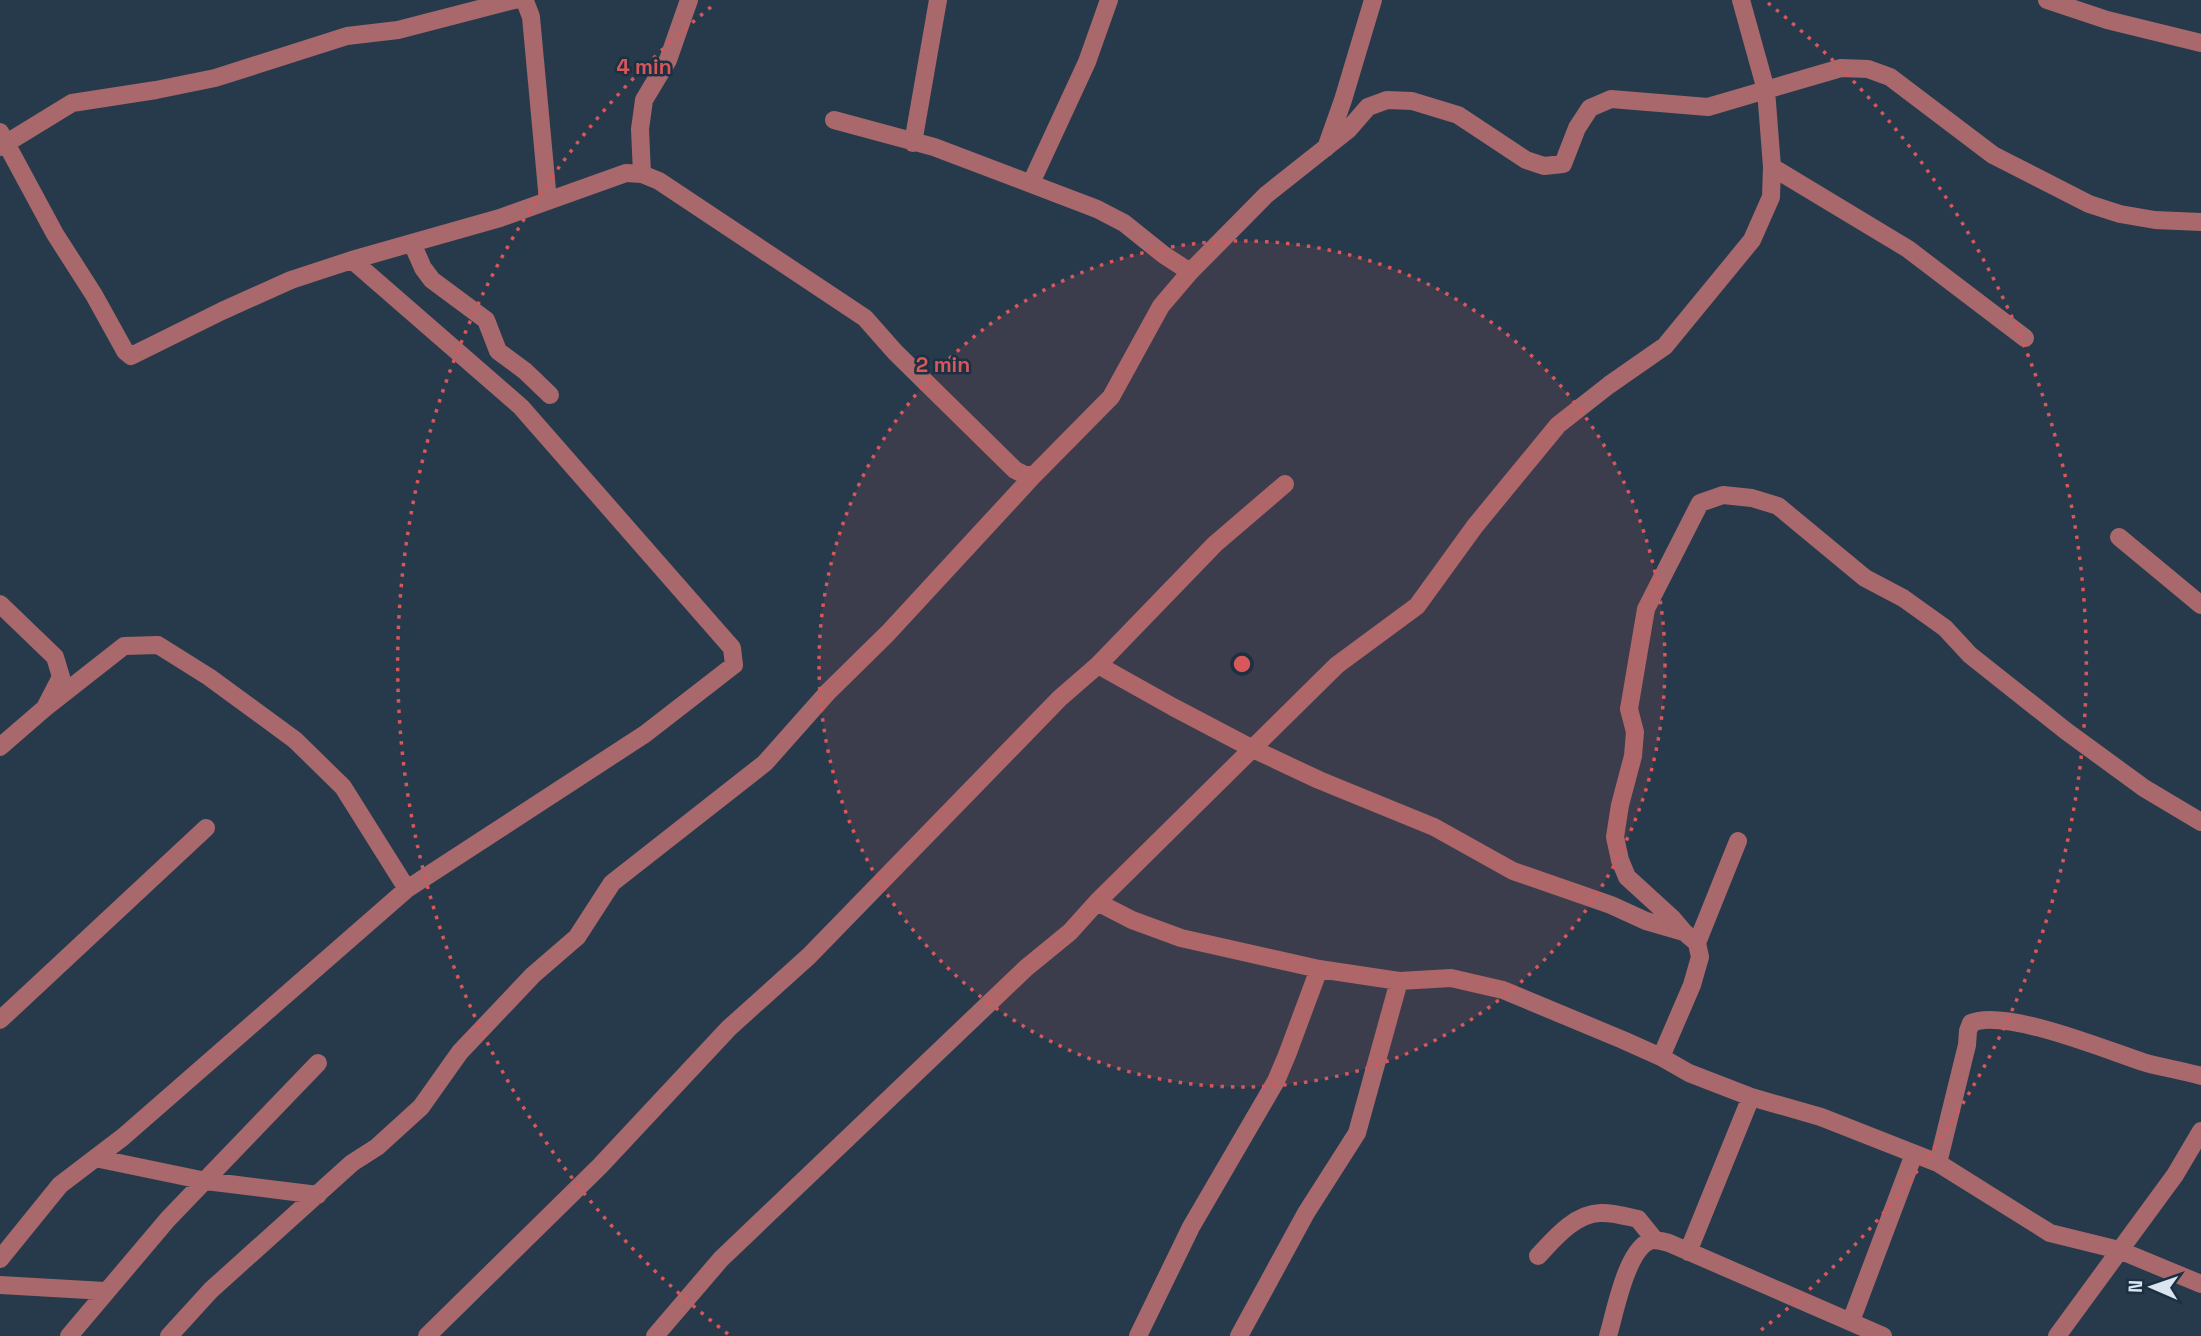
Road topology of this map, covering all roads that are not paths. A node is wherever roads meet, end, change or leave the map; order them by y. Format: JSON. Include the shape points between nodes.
{"nodes":[{"id":1,"x":514,"y":0,"type":"edge"},
{"id":2,"x":520,"y":0,"type":"edge"},
{"id":3,"x":689,"y":0,"type":"edge"},
{"id":4,"x":938,"y":0,"type":"edge"},
{"id":5,"x":1109,"y":0,"type":"edge"},
{"id":6,"x":1373,"y":0,"type":"edge"},
{"id":7,"x":1741,"y":0,"type":"edge"},
{"id":8,"x":2047,"y":0,"type":"edge"},
{"id":9,"x":2201,"y":43,"type":"edge"},
{"id":10,"x":1766,"y":90,"type":"junction"},
{"id":11,"x":834,"y":120,"type":"dead end"},
{"id":12,"x":2,"y":141,"type":"edge"},
{"id":13,"x":913,"y":143,"type":"junction"},
{"id":14,"x":1326,"y":148,"type":"junction"},
{"id":15,"x":1772,"y":167,"type":"junction"},
{"id":16,"x":642,"y":174,"type":"junction"},
{"id":17,"x":1031,"y":183,"type":"junction"},
{"id":18,"x":548,"y":201,"type":"junction"},
{"id":19,"x":2201,"y":222,"type":"edge"},
{"id":20,"x":412,"y":243,"type":"junction"},
{"id":21,"x":352,"y":260,"type":"junction"},
{"id":22,"x":1190,"y":272,"type":"junction"},
{"id":23,"x":2025,"y":338,"type":"dead end"},
{"id":24,"x":550,"y":395,"type":"dead end"},
{"id":25,"x":1033,"y":476,"type":"junction"},
{"id":26,"x":1285,"y":484,"type":"dead end"},
{"id":27,"x":2119,"y":537,"type":"dead end"},
{"id":28,"x":0,"y":604,"type":"edge"},
{"id":29,"x":2201,"y":605,"type":"edge"},
{"id":30,"x":1098,"y":665,"type":"junction"},
{"id":31,"x":45,"y":708,"type":"junction"},
{"id":32,"x":0,"y":747,"type":"edge"},
{"id":33,"x":1253,"y":749,"type":"junction"},
{"id":34,"x":2201,"y":822,"type":"edge"},
{"id":35,"x":206,"y":828,"type":"dead end"},
{"id":36,"x":1738,"y":841,"type":"dead end"},
{"id":37,"x":407,"y":889,"type":"junction"},
{"id":38,"x":1097,"y":902,"type":"junction"},
{"id":39,"x":1691,"y":937,"type":"junction"},
{"id":40,"x":1319,"y":969,"type":"junction"},
{"id":41,"x":1399,"y":981,"type":"junction"},
{"id":42,"x":0,"y":1020,"type":"edge"},
{"id":43,"x":1661,"y":1057,"type":"junction"},
{"id":44,"x":318,"y":1063,"type":"dead end"},
{"id":45,"x":2201,"y":1076,"type":"edge"},
{"id":46,"x":1751,"y":1097,"type":"junction"},
{"id":47,"x":2201,"y":1131,"type":"edge"},
{"id":48,"x":1914,"y":1154,"type":"junction"},
{"id":49,"x":95,"y":1158,"type":"junction"},
{"id":50,"x":1938,"y":1163,"type":"junction"},
{"id":51,"x":205,"y":1181,"type":"junction"},
{"id":52,"x":318,"y":1195,"type":"junction"},
{"id":53,"x":1654,"y":1240,"type":"junction"},
{"id":54,"x":2119,"y":1250,"type":"junction"},
{"id":55,"x":1688,"y":1252,"type":"junction"},
{"id":56,"x":1538,"y":1256,"type":"dead end"},
{"id":57,"x":0,"y":1259,"type":"edge"},
{"id":58,"x":2201,"y":1284,"type":"edge"},
{"id":59,"x":0,"y":1285,"type":"edge"},
{"id":60,"x":105,"y":1292,"type":"junction"},
{"id":61,"x":1851,"y":1321,"type":"junction"},
{"id":62,"x":69,"y":1336,"type":"edge"},
{"id":63,"x":169,"y":1336,"type":"edge"},
{"id":64,"x":427,"y":1336,"type":"edge"},
{"id":65,"x":654,"y":1336,"type":"edge"},
{"id":66,"x":1138,"y":1336,"type":"edge"},
{"id":67,"x":1239,"y":1336,"type":"edge"},
{"id":68,"x":1608,"y":1336,"type":"edge"},
{"id":69,"x":1883,"y":1336,"type":"edge"},
{"id":70,"x":2056,"y":1336,"type":"edge"}],
"edges":[{"from":1,"to":12,"type":"street","via":[[398,30],[347,36],[215,78],[72,103]]},
{"from":2,"to":18,"type":"street","via":[[525,1],[531,17]]},
{"from":3,"to":16,"type":"street","via":[[668,61],[644,100]]},
{"from":4,"to":13,"type":"street"},
{"from":5,"to":17,"type":"street","via":[[1087,62]]},
{"from":6,"to":14,"type":"street"},
{"from":7,"to":10,"type":"street"},
{"from":8,"to":9,"type":"street"},
{"from":10,"to":14,"type":"street","via":[[1707,107],[1611,99],[1590,108],[1563,164],[1544,166],[1527,160],[1458,115],[1412,101],[1387,100],[1368,107]]},
{"from":10,"to":15,"type":"street"},
{"from":10,"to":19,"type":"street","via":[[1841,68],[1868,69],[1889,77],[1993,155],[2089,204],[2132,216]]},
{"from":11,"to":13,"type":"street"},
{"from":12,"to":21,"type":"street","via":[[131,356],[291,280]]},
{"from":13,"to":17,"type":"street"},
{"from":14,"to":22,"type":"street","via":[[1266,195]]},
{"from":15,"to":23,"type":"street","via":[[1908,249]]},
{"from":15,"to":33,"type":"street","via":[[1771,197],[1752,240],[1665,346],[1558,425],[1417,606],[1337,665]]},
{"from":16,"to":18,"type":"street","via":[[626,173]]},
{"from":16,"to":25,"type":"street","via":[[865,318],[1015,470]]},
{"from":17,"to":22,"type":"street","via":[[1124,223]]},
{"from":18,"to":20,"type":"street"},
{"from":20,"to":21,"type":"street"},
{"from":20,"to":24,"type":"street","via":[[432,280],[486,320],[498,351]]},
{"from":21,"to":37,"type":"street","via":[[521,407],[732,648],[734,665],[645,734]]},
{"from":22,"to":25,"type":"street","via":[[1161,306],[1111,397]]},
{"from":25,"to":52,"type":"street","via":[[765,763],[612,883],[576,937],[460,1052],[421,1107]]},
{"from":26,"to":30,"type":"street","via":[[1215,544]]},
{"from":27,"to":29,"type":"street"},
{"from":28,"to":31,"type":"street","via":[[55,657],[61,677]]},
{"from":30,"to":33,"type":"street"},
{"from":30,"to":64,"type":"street","via":[[1060,698],[809,956],[729,1028],[600,1166]]},
{"from":31,"to":32,"type":"street"},
{"from":31,"to":37,"type":"street","via":[[124,646],[158,645],[295,740],[333,777]]},
{"from":33,"to":38,"type":"street"},
{"from":33,"to":39,"type":"street","via":[[1434,827],[1513,871]]},
{"from":34,"to":39,"type":"street","via":[[2144,788],[2066,731],[1970,655],[1945,628],[1865,578],[1778,506],[1723,495],[1700,503],[1646,609],[1629,709],[1635,732],[1633,756],[1615,837],[1627,877]]},
{"from":35,"to":42,"type":"street"},
{"from":36,"to":39,"type":"street"},
{"from":37,"to":49,"type":"street"},
{"from":38,"to":40,"type":"street","via":[[1181,938]]},
{"from":38,"to":65,"type":"street","via":[[721,1259]]},
{"from":39,"to":43,"type":"street","via":[[1700,957]]},
{"from":40,"to":41,"type":"street"},
{"from":40,"to":66,"type":"street","via":[[1276,1081],[1191,1227]]},
{"from":41,"to":43,"type":"street","via":[[1451,978],[1503,990]]},
{"from":41,"to":67,"type":"street","via":[[1357,1133],[1306,1213]]},
{"from":43,"to":46,"type":"street"},
{"from":44,"to":51,"type":"street"},
{"from":45,"to":50,"type":"street","via":[[2037,1027],[1981,1018],[1971,1023],[1968,1031]]},
{"from":46,"to":48,"type":"street","via":[[1821,1117]]},
{"from":46,"to":55,"type":"street"},
{"from":47,"to":54,"type":"street","via":[[2175,1175]]},
{"from":48,"to":50,"type":"street"},
{"from":48,"to":61,"type":"street"},
{"from":49,"to":51,"type":"street"},
{"from":49,"to":57,"type":"street","via":[[60,1185]]},
{"from":50,"to":54,"type":"street","via":[[2050,1233]]},
{"from":51,"to":52,"type":"street"},
{"from":51,"to":60,"type":"street"},
{"from":52,"to":63,"type":"street","via":[[211,1290]]},
{"from":53,"to":55,"type":"street"},
{"from":53,"to":56,"type":"street","via":[[1638,1219],[1597,1213],[1556,1236]]},
{"from":53,"to":68,"type":"street","via":[[1641,1246],[1627,1271]]},
{"from":54,"to":58,"type":"street"},
{"from":54,"to":70,"type":"street"},
{"from":55,"to":61,"type":"street"},
{"from":59,"to":60,"type":"street"},
{"from":60,"to":62,"type":"street"},
{"from":61,"to":69,"type":"street"}]}
